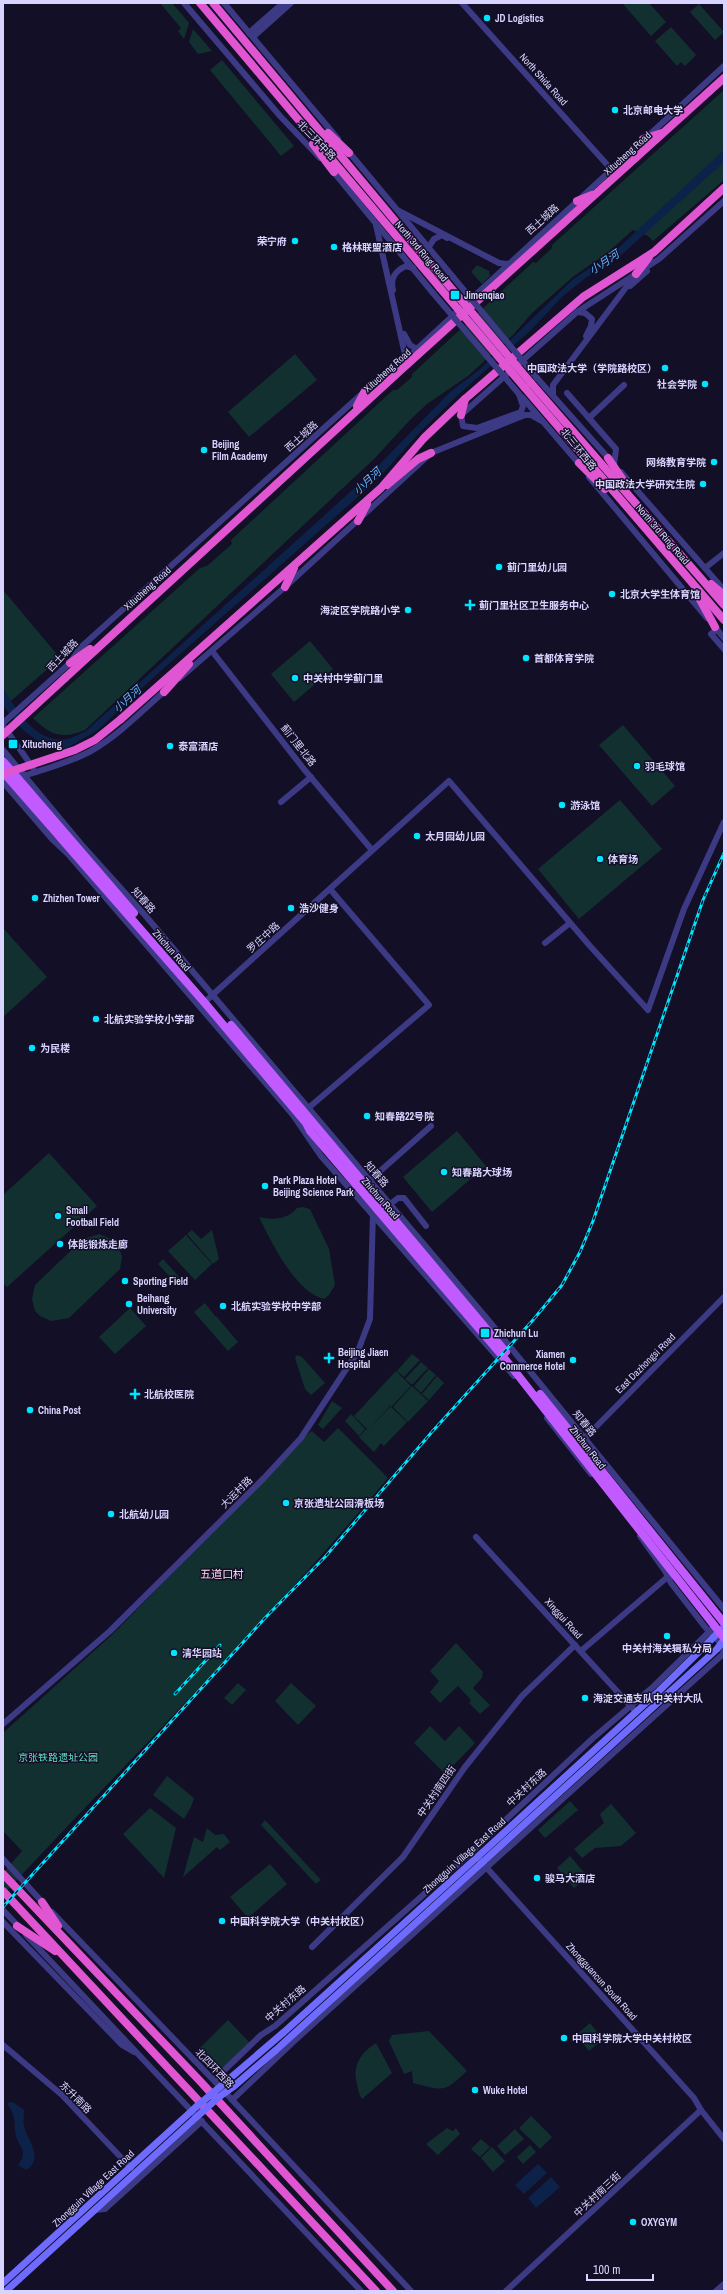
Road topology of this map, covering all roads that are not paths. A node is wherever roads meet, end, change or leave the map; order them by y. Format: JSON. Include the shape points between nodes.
{"nodes":[{"id":1,"x":184,"y":3,"type":"edge"},
{"id":2,"x":200,"y":3,"type":"edge"},
{"id":3,"x":213,"y":3,"type":"edge"},
{"id":4,"x":224,"y":3,"type":"edge"},
{"id":5,"x":283,"y":3,"type":"edge"},
{"id":6,"x":291,"y":3,"type":"edge"},
{"id":7,"x":462,"y":3,"type":"edge"},
{"id":8,"x":251,"y":35,"type":"junction"},
{"id":9,"x":724,"y":66,"type":"edge"},
{"id":10,"x":724,"y":78,"type":"edge"},
{"id":11,"x":269,"y":83,"type":"junction"},
{"id":12,"x":299,"y":104,"type":"junction"},
{"id":13,"x":665,"y":132,"type":"junction"},
{"id":14,"x":643,"y":139,"type":"junction"},
{"id":15,"x":349,"y":153,"type":"junction"},
{"id":16,"x":611,"y":168,"type":"junction"},
{"id":17,"x":334,"y":172,"type":"junction"},
{"id":18,"x":724,"y":188,"type":"edge"},
{"id":19,"x":596,"y":193,"type":"junction"},
{"id":20,"x":577,"y":201,"type":"junction"},
{"id":21,"x":724,"y":201,"type":"edge"},
{"id":22,"x":395,"y":209,"type":"junction"},
{"id":23,"x":376,"y":224,"type":"junction"},
{"id":24,"x":428,"y":248,"type":"junction"},
{"id":25,"x":654,"y":252,"type":"junction"},
{"id":26,"x":659,"y":260,"type":"junction"},
{"id":27,"x":508,"y":264,"type":"junction"},
{"id":28,"x":413,"y":268,"type":"junction"},
{"id":29,"x":498,"y":274,"type":"junction"},
{"id":30,"x":636,"y":274,"type":"junction"},
{"id":31,"x":443,"y":285,"type":"junction"},
{"id":32,"x":497,"y":285,"type":"junction"},
{"id":33,"x":613,"y":302,"type":"junction"},
{"id":34,"x":566,"y":312,"type":"junction"},
{"id":35,"x":577,"y":312,"type":"junction"},
{"id":36,"x":432,"y":342,"type":"junction"},
{"id":37,"x":417,"y":348,"type":"junction"},
{"id":38,"x":406,"y":359,"type":"junction"},
{"id":39,"x":402,"y":369,"type":"junction"},
{"id":40,"x":544,"y":385,"type":"junction"},
{"id":41,"x":624,"y":385,"type":"dead end"},
{"id":42,"x":528,"y":386,"type":"junction"},
{"id":43,"x":365,"y":391,"type":"junction"},
{"id":44,"x":567,"y":393,"type":"dead end"},
{"id":45,"x":552,"y":394,"type":"junction"},
{"id":46,"x":465,"y":399,"type":"junction"},
{"id":47,"x":354,"y":413,"type":"junction"},
{"id":48,"x":460,"y":416,"type":"junction"},
{"id":49,"x":589,"y":418,"type":"junction"},
{"id":50,"x":542,"y":421,"type":"junction"},
{"id":51,"x":431,"y":453,"type":"junction"},
{"id":52,"x":608,"y":458,"type":"junction"},
{"id":53,"x":578,"y":463,"type":"junction"},
{"id":54,"x":614,"y":464,"type":"junction"},
{"id":55,"x":381,"y":488,"type":"junction"},
{"id":56,"x":370,"y":498,"type":"junction"},
{"id":57,"x":648,"y":516,"type":"junction"},
{"id":58,"x":358,"y":521,"type":"junction"},
{"id":59,"x":640,"y":523,"type":"junction"},
{"id":60,"x":724,"y":553,"type":"edge"},
{"id":61,"x":297,"y":563,"type":"junction"},
{"id":62,"x":705,"y":568,"type":"junction"},
{"id":63,"x":698,"y":574,"type":"junction"},
{"id":64,"x":690,"y":580,"type":"junction"},
{"id":65,"x":285,"y":587,"type":"junction"},
{"id":66,"x":724,"y":590,"type":"edge"},
{"id":67,"x":724,"y":594,"type":"edge"},
{"id":68,"x":724,"y":605,"type":"edge"},
{"id":69,"x":724,"y":620,"type":"edge"},
{"id":70,"x":716,"y":628,"type":"junction"},
{"id":71,"x":115,"y":630,"type":"junction"},
{"id":72,"x":212,"y":637,"type":"junction"},
{"id":73,"x":724,"y":638,"type":"edge"},
{"id":74,"x":724,"y":649,"type":"edge"},
{"id":75,"x":212,"y":651,"type":"junction"},
{"id":76,"x":70,"y":663,"type":"junction"},
{"id":77,"x":164,"y":692,"type":"junction"},
{"id":78,"x":3,"y":723,"type":"edge"},
{"id":79,"x":3,"y":735,"type":"edge"},
{"id":80,"x":3,"y":750,"type":"edge"},
{"id":81,"x":3,"y":761,"type":"edge"},
{"id":82,"x":36,"y":772,"type":"junction"},
{"id":83,"x":3,"y":773,"type":"edge"},
{"id":84,"x":311,"y":777,"type":"junction"},
{"id":85,"x":10,"y":780,"type":"edge"},
{"id":86,"x":281,"y":802,"type":"dead end"},
{"id":87,"x":724,"y":822,"type":"edge"},
{"id":88,"x":372,"y":850,"type":"junction"},
{"id":89,"x":330,"y":889,"type":"junction"},
{"id":90,"x":570,"y":922,"type":"junction"},
{"id":91,"x":545,"y":943,"type":"dead end"},
{"id":92,"x":209,"y":999,"type":"junction"},
{"id":93,"x":307,"y":1109,"type":"junction"},
{"id":94,"x":431,"y":1126,"type":"dead end"},
{"id":95,"x":369,"y":1181,"type":"junction"},
{"id":96,"x":381,"y":1209,"type":"junction"},
{"id":97,"x":426,"y":1226,"type":"dead end"},
{"id":98,"x":724,"y":1297,"type":"edge"},
{"id":99,"x":577,"y":1445,"type":"junction"},
{"id":100,"x":476,"y":1537,"type":"dead end"},
{"id":101,"x":643,"y":1540,"type":"junction"},
{"id":102,"x":650,"y":1544,"type":"junction"},
{"id":103,"x":682,"y":1565,"type":"junction"},
{"id":104,"x":670,"y":1575,"type":"junction"},
{"id":105,"x":724,"y":1609,"type":"edge"},
{"id":106,"x":720,"y":1632,"type":"edge"},
{"id":107,"x":575,"y":1645,"type":"junction"},
{"id":108,"x":581,"y":1651,"type":"junction"},
{"id":109,"x":724,"y":1651,"type":"edge"},
{"id":110,"x":630,"y":1705,"type":"junction"},
{"id":111,"x":636,"y":1712,"type":"junction"},
{"id":112,"x":3,"y":1724,"type":"edge"},
{"id":113,"x":3,"y":1859,"type":"edge"},
{"id":114,"x":481,"y":1862,"type":"junction"},
{"id":115,"x":3,"y":1874,"type":"edge"},
{"id":116,"x":3,"y":1891,"type":"edge"},
{"id":117,"x":42,"y":1902,"type":"junction"},
{"id":118,"x":447,"y":1902,"type":"junction"},
{"id":119,"x":435,"y":1904,"type":"junction"},
{"id":120,"x":3,"y":1910,"type":"edge"},
{"id":121,"x":3,"y":1922,"type":"edge"},
{"id":122,"x":17,"y":1926,"type":"junction"},
{"id":123,"x":72,"y":1946,"type":"junction"},
{"id":124,"x":312,"y":1947,"type":"dead end"},
{"id":125,"x":68,"y":1959,"type":"junction"},
{"id":126,"x":3,"y":2045,"type":"edge"},
{"id":127,"x":142,"y":2058,"type":"junction"},
{"id":128,"x":214,"y":2080,"type":"junction"},
{"id":129,"x":220,"y":2086,"type":"junction"},
{"id":130,"x":225,"y":2093,"type":"junction"},
{"id":131,"x":216,"y":2094,"type":"junction"},
{"id":132,"x":232,"y":2100,"type":"junction"},
{"id":133,"x":700,"y":2110,"type":"junction"},
{"id":134,"x":197,"y":2114,"type":"junction"},
{"id":135,"x":724,"y":2139,"type":"edge"},
{"id":136,"x":131,"y":2168,"type":"junction"},
{"id":137,"x":3,"y":2284,"type":"edge"},
{"id":138,"x":724,"y":2284,"type":"edge"},
{"id":139,"x":6,"y":2291,"type":"edge"},
{"id":140,"x":361,"y":2291,"type":"edge"},
{"id":141,"x":376,"y":2291,"type":"edge"},
{"id":142,"x":393,"y":2291,"type":"edge"},
{"id":143,"x":411,"y":2291,"type":"edge"},
{"id":144,"x":506,"y":2291,"type":"edge"},
{"id":145,"x":716,"y":2291,"type":"edge"}],
"edges":[{"from":1,"to":17,"type":"street","name":"北三环中路","via":[[280,116]]},
{"from":2,"to":11,"type":"highway","name":"North 3rd Ring Road"},
{"from":3,"to":12,"type":"highway","name":"North 3rd Ring Road"},
{"from":4,"to":8,"type":"street","name":"北三环中路"},
{"from":5,"to":8,"type":"street"},
{"from":6,"to":8,"type":"street"},
{"from":7,"to":16,"type":"street","name":"North Shida Road"},
{"from":8,"to":15,"type":"street","name":"北三环中路"},
{"from":9,"to":14,"type":"street","name":"Xitucheng Road"},
{"from":10,"to":13,"type":"highway","name":"Xitucheng Road"},
{"from":11,"to":17,"type":"highway"},
{"from":11,"to":31,"type":"highway","name":"North 3rd Ring Road"},
{"from":12,"to":15,"type":"highway"},
{"from":12,"to":31,"type":"highway","name":"North 3rd Ring Road"},
{"from":13,"to":14,"type":"highway"},
{"from":13,"to":19,"type":"highway","name":"Xitucheng Road"},
{"from":14,"to":16,"type":"street","name":"Xitucheng Road"},
{"from":15,"to":22,"type":"street","name":"北三环中路"},
{"from":16,"to":20,"type":"street","name":"Xitucheng Road"},
{"from":17,"to":23,"type":"street","name":"北三环中路"},
{"from":18,"to":25,"type":"highway"},
{"from":19,"to":20,"type":"highway"},
{"from":19,"to":32,"type":"highway","name":"Xitucheng Road"},
{"from":20,"to":27,"type":"street","name":"西土城路"},
{"from":21,"to":26,"type":"street"},
{"from":22,"to":24,"type":"street","name":"北三环中路"},
{"from":22,"to":27,"type":"street","via":[[499,263]]},
{"from":23,"to":28,"type":"street","name":"北三环中路"},
{"from":23,"to":38,"type":"street"},
{"from":24,"to":29,"type":"street","via":[[434,239],[442,236],[489,260],[498,267]]},
{"from":24,"to":31,"type":"street","name":"北三环中路"},
{"from":25,"to":30,"type":"highway"},
{"from":25,"to":34,"type":"highway","via":[[583,297]]},
{"from":26,"to":30,"type":"street"},
{"from":26,"to":33,"type":"street"},
{"from":27,"to":29,"type":"street","name":"西土城路"},
{"from":28,"to":31,"type":"street","name":"北三环中路"},
{"from":28,"to":37,"type":"street","via":[[406,266],[398,270],[393,275],[392,284],[405,338]]},
{"from":29,"to":32,"type":"highway"},
{"from":29,"to":37,"type":"street","name":"西土城路"},
{"from":30,"to":33,"type":"street"},
{"from":30,"to":35,"type":"street"},
{"from":31,"to":42,"type":"highway","name":"North 3rd Ring Road","bridge":true},
{"from":31,"to":42,"type":"street","name":"北三环西路","bridge":true},
{"from":32,"to":36,"type":"highway","name":"Xitucheng Road"},
{"from":33,"to":45,"type":"street","via":[[553,384]]},
{"from":34,"to":35,"type":"highway"},
{"from":34,"to":46,"type":"highway"},
{"from":35,"to":40,"type":"street","via":[[585,312],[592,319],[589,331],[553,381]]},
{"from":35,"to":48,"type":"street"},
{"from":36,"to":37,"type":"highway"},
{"from":36,"to":39,"type":"highway","name":"Xitucheng Road"},
{"from":37,"to":38,"type":"street","name":"西土城路"},
{"from":38,"to":39,"type":"highway"},
{"from":38,"to":43,"type":"street","name":"西土城路"},
{"from":39,"to":47,"type":"highway","name":"Xitucheng Road"},
{"from":40,"to":42,"type":"street","name":"北三环西路"},
{"from":40,"to":45,"type":"street","name":"北三环西路"},
{"from":41,"to":49,"type":"street"},
{"from":42,"to":48,"type":"street","via":[[521,412],[477,428],[463,426]]},
{"from":42,"to":50,"type":"street","name":"北三环西路"},
{"from":42,"to":57,"type":"highway","name":"North 3rd Ring Road"},
{"from":42,"to":59,"type":"highway","name":"North 3rd Ring Road"},
{"from":43,"to":47,"type":"highway"},
{"from":43,"to":76,"type":"street","name":"西土城路","via":[[80,648]]},
{"from":44,"to":49,"type":"street"},
{"from":45,"to":52,"type":"street","name":"北三环西路"},
{"from":46,"to":48,"type":"highway"},
{"from":46,"to":55,"type":"highway","via":[[424,438]]},
{"from":47,"to":71,"type":"highway","name":"Xitucheng Road"},
{"from":49,"to":54,"type":"street","via":[[616,450]]},
{"from":50,"to":51,"type":"street","via":[[525,415]]},
{"from":50,"to":53,"type":"street","name":"北三环西路"},
{"from":51,"to":55,"type":"highway","via":[[418,459],[393,482]]},
{"from":51,"to":58,"type":"street"},
{"from":52,"to":54,"type":"street","name":"北三环西路"},
{"from":52,"to":57,"type":"highway"},
{"from":53,"to":59,"type":"highway"},
{"from":53,"to":70,"type":"street","name":"北三环西路"},
{"from":54,"to":62,"type":"street","name":"北三环西路"},
{"from":55,"to":56,"type":"highway"},
{"from":56,"to":58,"type":"highway"},
{"from":56,"to":61,"type":"highway"},
{"from":57,"to":63,"type":"highway","name":"North 3rd Ring Road"},
{"from":58,"to":65,"type":"street"},
{"from":59,"to":64,"type":"highway","name":"North 3rd Ring Road"},
{"from":60,"to":62,"type":"street"},
{"from":61,"to":65,"type":"highway"},
{"from":61,"to":72,"type":"highway"},
{"from":62,"to":66,"type":"street","name":"北三环西路"},
{"from":63,"to":67,"type":"highway"},
{"from":63,"to":68,"type":"highway","name":"North 3rd Ring Road"},
{"from":64,"to":69,"type":"highway","name":"North 3rd Ring Road"},
{"from":64,"to":70,"type":"highway"},
{"from":65,"to":75,"type":"street"},
{"from":70,"to":73,"type":"street","name":"北三环西路"},
{"from":70,"to":74,"type":"street","via":[[712,634]]},
{"from":71,"to":76,"type":"highway"},
{"from":71,"to":79,"type":"highway","name":"Xitucheng Road","bridge":true},
{"from":72,"to":77,"type":"highway"},
{"from":72,"to":83,"type":"highway","bridge":true,"via":[[95,740],[75,750]]},
{"from":75,"to":77,"type":"street"},
{"from":75,"to":84,"type":"street","name":"蓟门里北路"},
{"from":76,"to":78,"type":"street","name":"西土城路"},
{"from":77,"to":82,"type":"street","via":[[109,740],[90,752]]},
{"from":78,"to":82,"type":"street"},
{"from":80,"to":85,"type":"street","name":"知春路"},
{"from":81,"to":85,"type":"main road"},
{"from":82,"to":85,"type":"street"},
{"from":83,"to":85,"type":"main road"},
{"from":84,"to":86,"type":"street"},
{"from":84,"to":88,"type":"street","name":"蓟门里北路"},
{"from":85,"to":92,"type":"main road","name":"Zhichun Road"},
{"from":85,"to":96,"type":"street","name":"知春路","via":[[77,865],[293,1115],[321,1156]]},
{"from":87,"to":90,"type":"street","via":[[684,909],[648,1010]]},
{"from":88,"to":89,"type":"street","name":"罗庄中路"},
{"from":88,"to":90,"type":"street","name":"罗庄中路","via":[[449,781]]},
{"from":89,"to":92,"type":"street","name":"罗庄中路"},
{"from":89,"to":93,"type":"street","via":[[429,1005]]},
{"from":90,"to":91,"type":"street"},
{"from":92,"to":93,"type":"main road","name":"Zhichun Road"},
{"from":92,"to":96,"type":"main road","name":"Zhichun Road"},
{"from":93,"to":95,"type":"street","name":"知春路"},
{"from":93,"to":96,"type":"main road","name":"Zhichun Road","via":[[313,1125]]},
{"from":94,"to":95,"type":"street"},
{"from":95,"to":96,"type":"street","name":"知春路"},
{"from":96,"to":97,"type":"street","via":[[398,1198],[404,1198]]},
{"from":96,"to":99,"type":"street","name":"知春路","via":[[514,1376]]},
{"from":96,"to":99,"type":"main road","name":"Zhichun Road","via":[[485,1325]]},
{"from":96,"to":112,"type":"street","name":"大运村路","via":[[370,1319],[366,1335],[307,1431],[264,1478],[110,1631]]},
{"from":98,"to":99,"type":"street","name":"East Dazhongsi Road"},
{"from":99,"to":101,"type":"street","name":"知春路"},
{"from":99,"to":102,"type":"main road","name":"Zhichun Road"},
{"from":99,"to":103,"type":"main road","name":"Zhichun Road"},
{"from":100,"to":107,"type":"street","name":"Xinggui Road"},
{"from":101,"to":102,"type":"street"},
{"from":101,"to":104,"type":"street","name":"Zhichun Road"},
{"from":102,"to":104,"type":"main road","name":"Zhichun Road"},
{"from":103,"to":104,"type":"street"},
{"from":103,"to":105,"type":"street"},
{"from":103,"to":106,"type":"main road","name":"Zhichun Road"},
{"from":104,"to":106,"type":"main road","name":"Zhichun Road"},
{"from":104,"to":108,"type":"street"},
{"from":106,"to":110,"type":"street","name":"中关村东路"},
{"from":106,"to":111,"type":"main road","name":"Zhongguin Village East Road"},
{"from":106,"to":114,"type":"main road","name":"Zhongguin Village East Road"},
{"from":107,"to":108,"type":"street","name":"Xinggui Road"},
{"from":107,"to":124,"type":"street","name":"中关村南四街","via":[[522,1696],[465,1767],[403,1857]]},
{"from":108,"to":110,"type":"street","name":"Xinggui Road"},
{"from":109,"to":114,"type":"street"},
{"from":110,"to":111,"type":"street","name":"Xinggui Road"},
{"from":110,"to":128,"type":"street","name":"中关村东路","via":[[466,1857],[275,2026],[261,2035]]},
{"from":111,"to":114,"type":"main road","name":"Zhongguin Village East Road"},
{"from":113,"to":117,"type":"street","name":"北四环西路"},
{"from":114,"to":118,"type":"street"},
{"from":114,"to":119,"type":"main road","name":"Zhongguin Village East Road"},
{"from":114,"to":129,"type":"main road","name":"Zhongguin Village East Road"},
{"from":114,"to":133,"type":"street","name":"Zhongguancun South Road","via":[[694,2098]]},
{"from":115,"to":123,"type":"highway","name":"北四环西路"},
{"from":116,"to":125,"type":"highway"},
{"from":117,"to":123,"type":"highway"},
{"from":117,"to":128,"type":"street","name":"北四环西路"},
{"from":118,"to":119,"type":"main road"},
{"from":118,"to":132,"type":"street"},
{"from":119,"to":130,"type":"main road","name":"Zhongguin Village East Road","via":[[276,2050]]},
{"from":120,"to":122,"type":"street"},
{"from":121,"to":127,"type":"street","via":[[122,2045]]},
{"from":122,"to":125,"type":"highway"},
{"from":122,"to":127,"type":"street"},
{"from":123,"to":142,"type":"highway","name":"北四环西路"},
{"from":125,"to":141,"type":"highway"},
{"from":126,"to":136,"type":"street","name":"东升南路","via":[[62,2095]]},
{"from":127,"to":134,"type":"street"},
{"from":128,"to":129,"type":"street","name":"北四环西路"},
{"from":129,"to":130,"type":"street","name":"北四环西路"},
{"from":129,"to":131,"type":"main road","name":"Zhongguin Village East Road"},
{"from":130,"to":131,"type":"main road","name":"Zhongguin Village East Road"},
{"from":130,"to":132,"type":"street","name":"北四环西路"},
{"from":131,"to":134,"type":"main road","bridge":true},
{"from":132,"to":143,"type":"street","name":"北四环西路"},
{"from":133,"to":135,"type":"street","name":"Zhongguancun South Road"},
{"from":133,"to":144,"type":"street","name":"中关村南三街"},
{"from":134,"to":136,"type":"main road","name":"Zhongguin Village East Road"},
{"from":134,"to":139,"type":"main road","name":"Zhongguin Village East Road"},
{"from":134,"to":140,"type":"street"},
{"from":136,"to":137,"type":"main road","name":"Zhongguin Village East Road"},
{"from":138,"to":145,"type":"street"}]}
